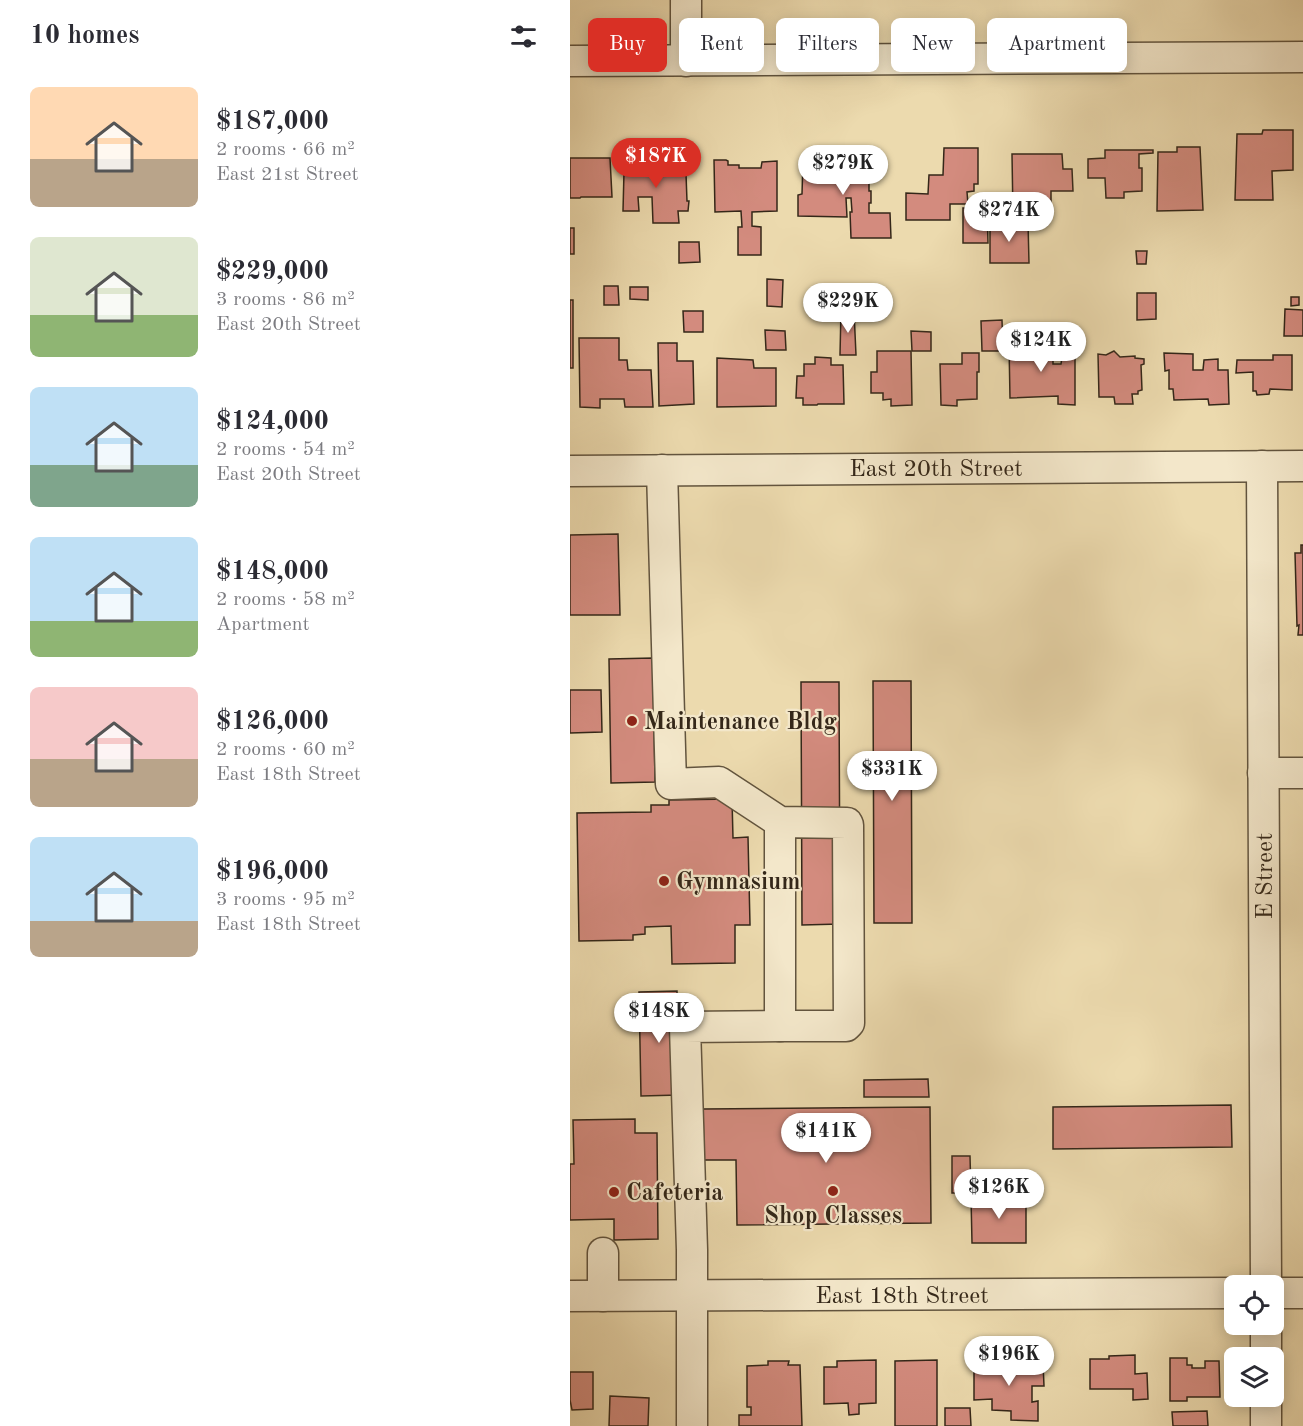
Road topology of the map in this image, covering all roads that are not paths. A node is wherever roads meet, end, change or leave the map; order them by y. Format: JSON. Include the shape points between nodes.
{"nodes":[{"id":1,"x":686,"y":0,"type":"edge"},
{"id":2,"x":686,"y":18,"type":"edge"},
{"id":3,"x":1303,"y":57,"type":"edge"},
{"id":4,"x":764,"y":60,"type":"edge"},
{"id":5,"x":570,"y":61,"type":"edge"},
{"id":6,"x":679,"y":61,"type":"edge"},
{"id":7,"x":1262,"y":466,"type":"junction"},
{"id":8,"x":1303,"y":466,"type":"edge"},
{"id":9,"x":662,"y":470,"type":"junction"},
{"id":10,"x":570,"y":471,"type":"edge"},
{"id":11,"x":1263,"y":773,"type":"junction"},
{"id":12,"x":1303,"y":773,"type":"edge"},
{"id":13,"x":780,"y":822,"type":"junction"},
{"id":14,"x":780,"y":1026,"type":"junction"},
{"id":15,"x":603,"y":1253,"type":"dead end"},
{"id":16,"x":1266,"y":1275,"type":"edge"},
{"id":17,"x":1224,"y":1293,"type":"edge"},
{"id":18,"x":1284,"y":1293,"type":"edge"},
{"id":19,"x":1303,"y":1293,"type":"edge"},
{"id":20,"x":570,"y":1296,"type":"edge"},
{"id":21,"x":603,"y":1296,"type":"junction"},
{"id":22,"x":692,"y":1296,"type":"junction"},
{"id":23,"x":1266,"y":1407,"type":"edge"},
{"id":24,"x":692,"y":1426,"type":"edge"},
{"id":25,"x":1266,"y":1426,"type":"edge"}],
"edges":[{"from":1,"to":2,"type":"street"},
{"from":3,"to":4,"type":"street"},
{"from":5,"to":6,"type":"street"},
{"from":7,"to":8,"type":"street","name":"East 20th Street"},
{"from":7,"to":9,"type":"street","name":"East 20th Street"},
{"from":7,"to":11,"type":"street","name":"E Street"},
{"from":9,"to":10,"type":"street","name":"East 20th Street"},
{"from":9,"to":13,"type":"street","via":[[671,784],[718,782]]},
{"from":11,"to":12,"type":"street"},
{"from":11,"to":16,"type":"street","name":"E Street"},
{"from":13,"to":14,"type":"street"},
{"from":13,"to":14,"type":"street","via":[[848,825],[849,1023]]},
{"from":14,"to":22,"type":"street","via":[[685,1027]]},
{"from":15,"to":21,"type":"street"},
{"from":17,"to":22,"type":"street","name":"East 18th Street"},
{"from":18,"to":19,"type":"street"},
{"from":20,"to":21,"type":"street","name":"East 18th Street"},
{"from":21,"to":22,"type":"street","name":"East 18th Street"},
{"from":22,"to":24,"type":"street"},
{"from":23,"to":25,"type":"street"}]}
